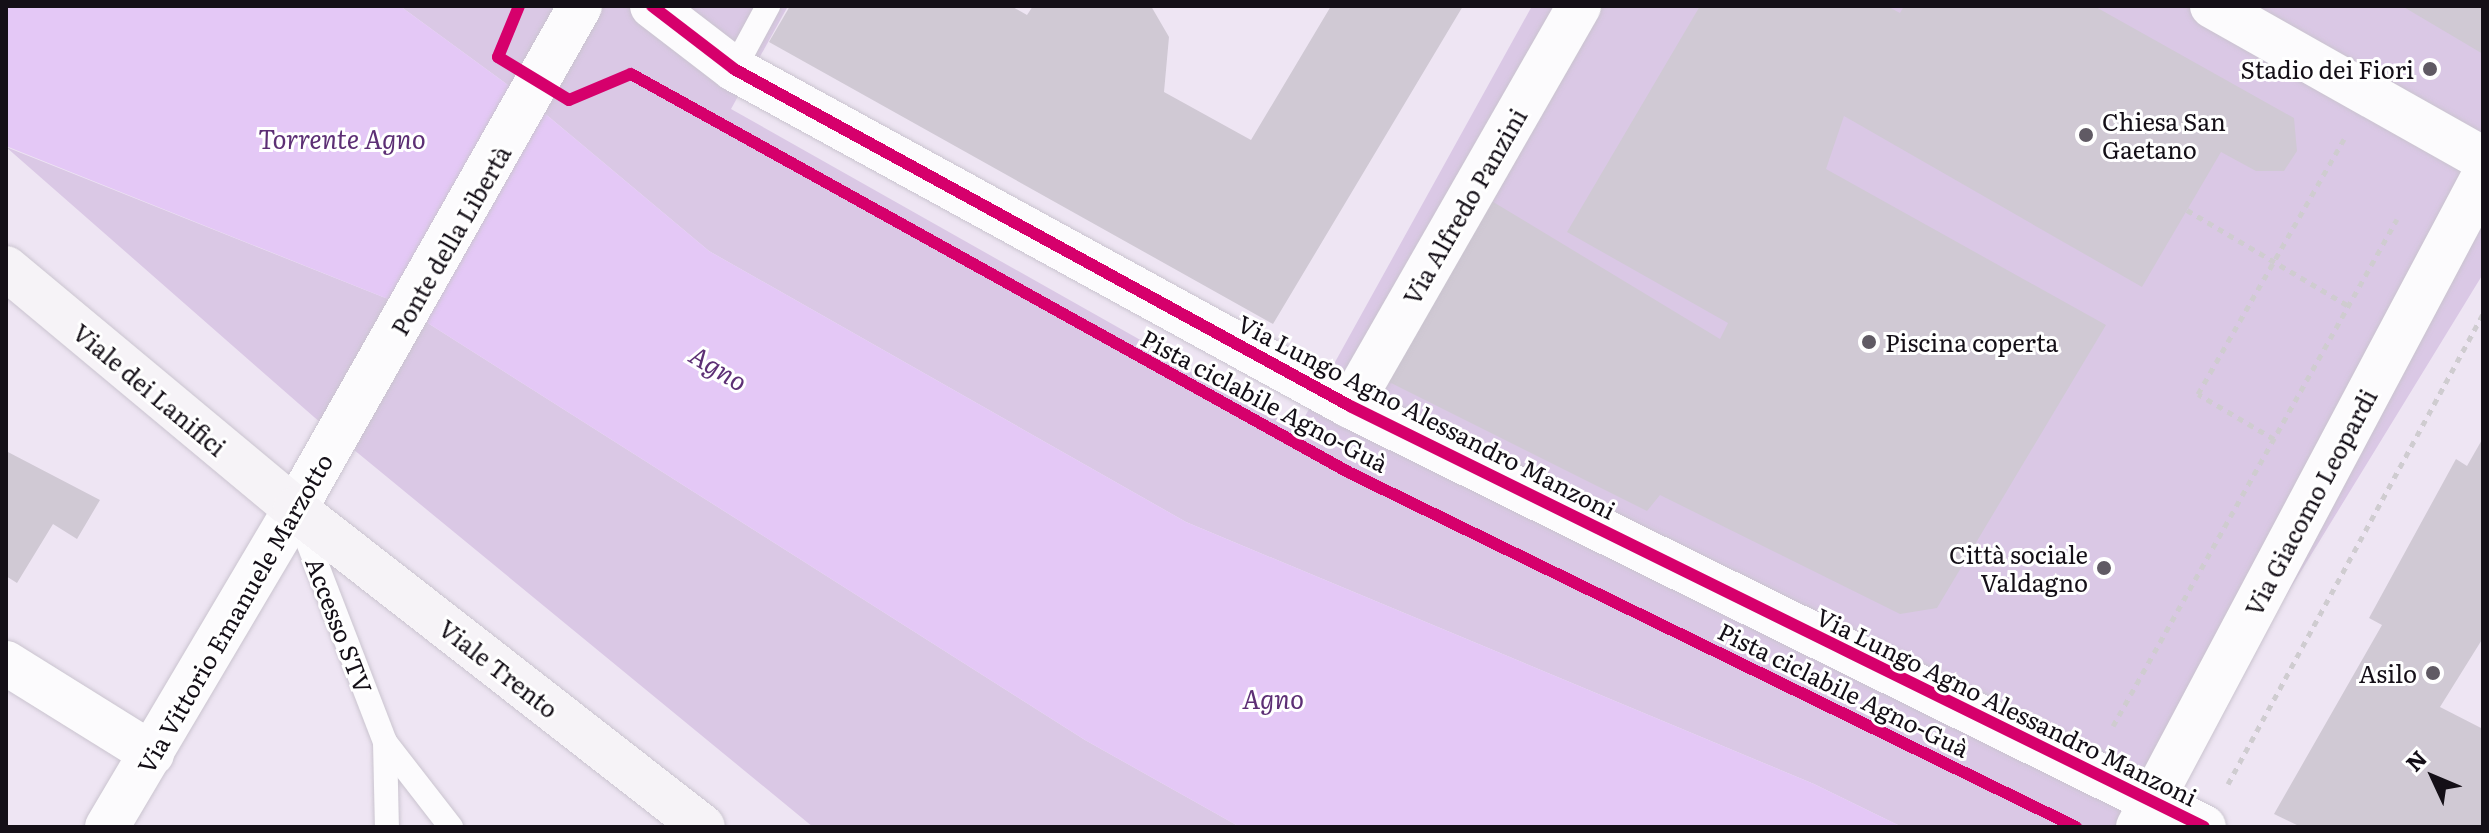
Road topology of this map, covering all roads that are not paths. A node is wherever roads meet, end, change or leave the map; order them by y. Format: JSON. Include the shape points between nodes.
{"nodes":[{"id":1,"x":580,"y":6,"type":"edge"},
{"id":2,"x":652,"y":6,"type":"edge"},
{"id":3,"x":768,"y":6,"type":"edge"},
{"id":4,"x":1579,"y":6,"type":"edge"},
{"id":5,"x":2212,"y":6,"type":"edge"},
{"id":6,"x":734,"y":69,"type":"junction"},
{"id":7,"x":2483,"y":159,"type":"edge"},
{"id":8,"x":2483,"y":177,"type":"edge"},
{"id":9,"x":6,"y":268,"type":"edge"},
{"id":10,"x":359,"y":399,"type":"joint"},
{"id":11,"x":1350,"y":406,"type":"junction"},
{"id":12,"x":295,"y":509,"type":"junction"},
{"id":13,"x":6,"y":663,"type":"edge"},
{"id":14,"x":385,"y":742,"type":"junction"},
{"id":15,"x":152,"y":754,"type":"junction"},
{"id":16,"x":2212,"y":813,"type":"edge"},
{"id":17,"x":2144,"y":815,"type":"edge"},
{"id":18,"x":107,"y":827,"type":"edge"},
{"id":19,"x":387,"y":827,"type":"edge"},
{"id":20,"x":451,"y":827,"type":"edge"},
{"id":21,"x":703,"y":827,"type":"edge"}],
"edges":[{"from":1,"to":10,"type":"street","name":"Ponte della Libertà"},
{"from":2,"to":6,"type":"street","name":"Via Lungo Agno Alessandro Manzoni"},
{"from":3,"to":6,"type":"lane"},
{"from":4,"to":11,"type":"street","name":"Via Alfredo Panzini"},
{"from":5,"to":7,"type":"street"},
{"from":6,"to":11,"type":"street","name":"Via Lungo Agno Alessandro Manzoni"},
{"from":8,"to":17,"type":"street","name":"Via Giacomo Leopardi"},
{"from":9,"to":12,"type":"main road","name":"Viale dei Lanifici"},
{"from":10,"to":12,"type":"street","name":"Via Vittorio Emanuele Marzotto"},
{"from":11,"to":17,"type":"street","name":"Via Lungo Agno Alessandro Manzoni","via":[[2088,771]]},
{"from":12,"to":14,"type":"lane","name":"Accesso STV"},
{"from":12,"to":15,"type":"street","name":"Via Vittorio Emanuele Marzotto"},
{"from":12,"to":21,"type":"main road","name":"Viale Trento"},
{"from":13,"to":15,"type":"street"},
{"from":14,"to":19,"type":"lane"},
{"from":14,"to":20,"type":"lane"},
{"from":15,"to":18,"type":"street","name":"Via Vittorio Emanuele Marzotto"},
{"from":16,"to":17,"type":"street","name":"Via Lungo Agno Alessandro Manzoni"}]}
